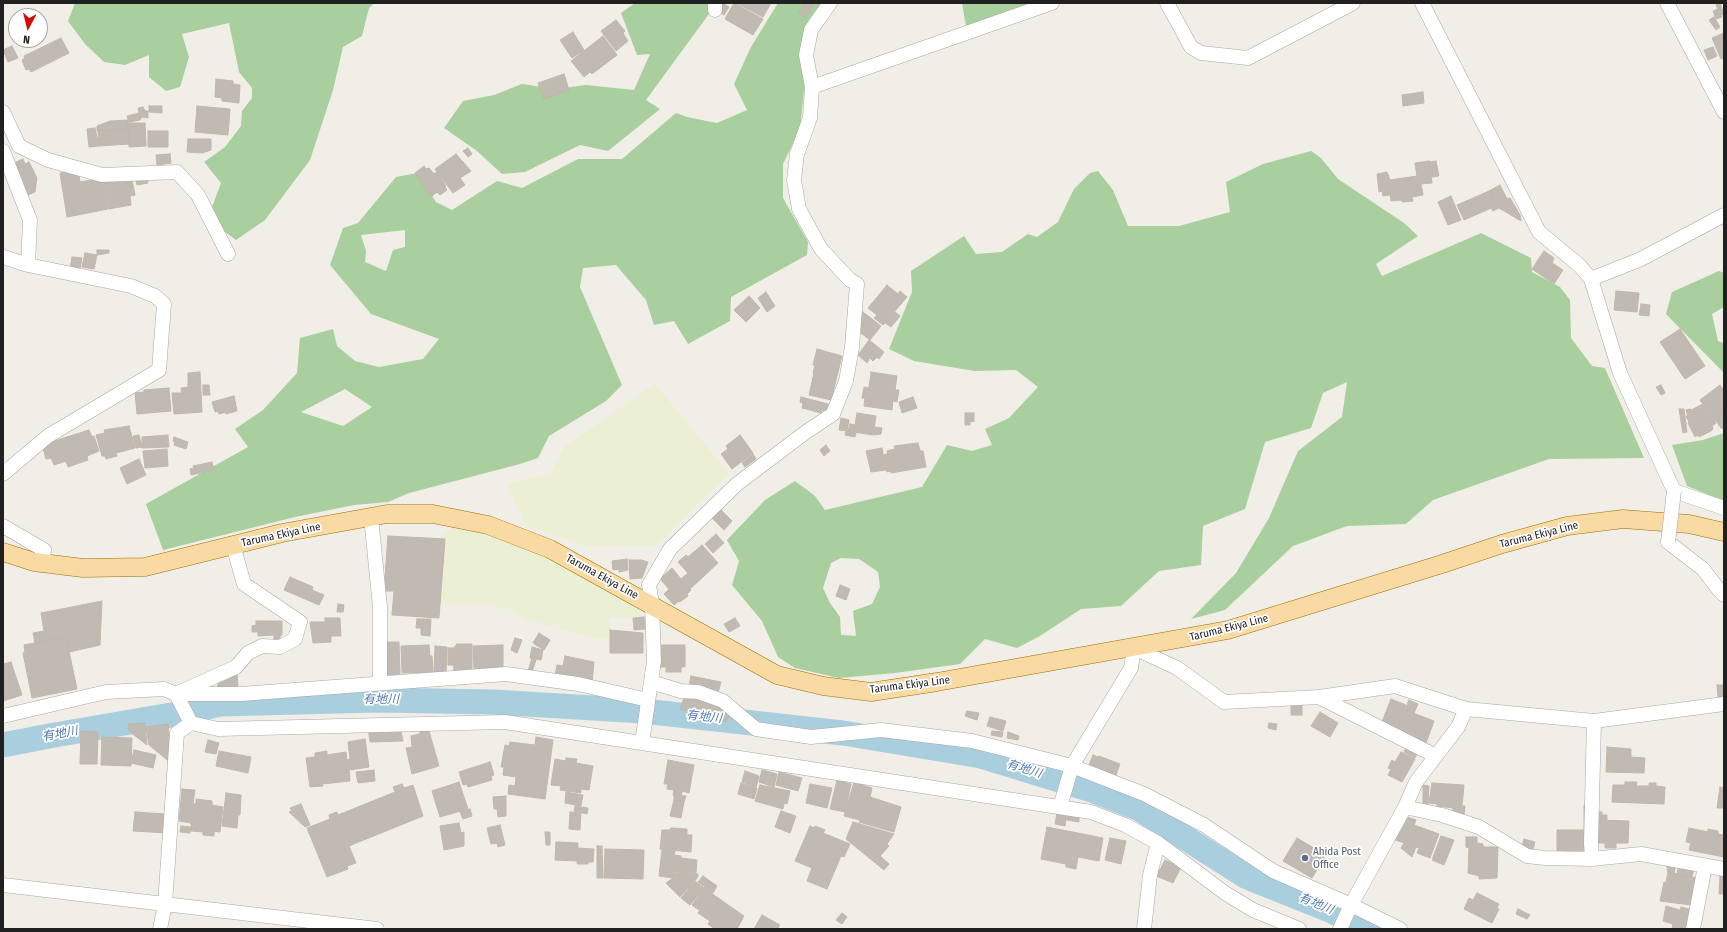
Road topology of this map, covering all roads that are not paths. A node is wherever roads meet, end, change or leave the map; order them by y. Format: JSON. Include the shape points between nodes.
{"nodes":[{"id":1,"x":830,"y":3,"type":"edge"},
{"id":2,"x":1052,"y":3,"type":"edge"},
{"id":3,"x":1167,"y":3,"type":"edge"},
{"id":4,"x":1353,"y":3,"type":"edge"},
{"id":5,"x":1422,"y":3,"type":"edge"},
{"id":6,"x":1667,"y":3,"type":"edge"},
{"id":7,"x":812,"y":87,"type":"junction"},
{"id":8,"x":3,"y":112,"type":"edge"},
{"id":9,"x":1724,"y":112,"type":"edge"},
{"id":10,"x":3,"y":151,"type":"edge"},
{"id":11,"x":1724,"y":215,"type":"edge"},
{"id":12,"x":228,"y":254,"type":"dead end"},
{"id":13,"x":3,"y":257,"type":"edge"},
{"id":14,"x":28,"y":265,"type":"junction"},
{"id":15,"x":1591,"y":279,"type":"junction"},
{"id":16,"x":3,"y":474,"type":"edge"},
{"id":17,"x":1674,"y":491,"type":"junction"},
{"id":18,"x":1724,"y":508,"type":"edge"},
{"id":19,"x":371,"y":517,"type":"junction"},
{"id":20,"x":3,"y":526,"type":"edge"},
{"id":21,"x":1724,"y":532,"type":"edge"},
{"id":22,"x":233,"y":545,"type":"junction"},
{"id":23,"x":3,"y":552,"type":"edge"},
{"id":24,"x":42,"y":563,"type":"junction"},
{"id":25,"x":1724,"y":595,"type":"edge"},
{"id":26,"x":652,"y":604,"type":"junction"},
{"id":27,"x":1134,"y":648,"type":"junction"},
{"id":28,"x":651,"y":682,"type":"junction"},
{"id":29,"x":380,"y":683,"type":"junction"},
{"id":30,"x":176,"y":694,"type":"junction"},
{"id":31,"x":1319,"y":697,"type":"junction"},
{"id":32,"x":648,"y":700,"type":"junction"},
{"id":33,"x":1724,"y":704,"type":"edge"},
{"id":34,"x":1466,"y":709,"type":"junction"},
{"id":35,"x":3,"y":716,"type":"edge"},
{"id":36,"x":1594,"y":720,"type":"junction"},
{"id":37,"x":191,"y":723,"type":"junction"},
{"id":38,"x":643,"y":739,"type":"junction"},
{"id":39,"x":1436,"y":756,"type":"junction"},
{"id":40,"x":1072,"y":766,"type":"junction"},
{"id":41,"x":1060,"y":807,"type":"junction"},
{"id":42,"x":1405,"y":807,"type":"junction"},
{"id":43,"x":1158,"y":843,"type":"junction"},
{"id":44,"x":1592,"y":859,"type":"junction"},
{"id":45,"x":1705,"y":866,"type":"junction"},
{"id":46,"x":1724,"y":869,"type":"edge"},
{"id":47,"x":3,"y":885,"type":"edge"},
{"id":48,"x":165,"y":904,"type":"junction"},
{"id":49,"x":1351,"y":905,"type":"junction"},
{"id":50,"x":160,"y":929,"type":"edge"},
{"id":51,"x":377,"y":929,"type":"edge"},
{"id":52,"x":1144,"y":929,"type":"edge"},
{"id":53,"x":1300,"y":929,"type":"edge"},
{"id":54,"x":1340,"y":929,"type":"edge"},
{"id":55,"x":1400,"y":929,"type":"edge"},
{"id":56,"x":1693,"y":929,"type":"edge"}],
"edges":[{"from":1,"to":7,"type":"street","via":[[811,30],[806,55]]},
{"from":2,"to":7,"type":"street"},
{"from":3,"to":4,"type":"street","via":[[1191,47],[1201,53],[1248,58]]},
{"from":5,"to":15,"type":"street","via":[[1539,232],[1580,266]]},
{"from":6,"to":9,"type":"street"},
{"from":7,"to":26,"type":"street","via":[[810,118],[797,154],[794,180],[800,209],[821,250],[850,280],[858,284],[846,381],[833,414],[737,484],[670,549],[649,585]]},
{"from":8,"to":12,"type":"street","via":[[19,146],[48,160],[102,175],[177,172],[198,196]]},
{"from":10,"to":14,"type":"street","via":[[30,220]]},
{"from":11,"to":15,"type":"street","via":[[1641,259]]},
{"from":13,"to":14,"type":"street"},
{"from":14,"to":16,"type":"street","via":[[131,286],[155,296],[164,304],[159,370],[48,436]]},
{"from":15,"to":17,"type":"street","via":[[1620,373]]},
{"from":17,"to":18,"type":"street"},
{"from":17,"to":25,"type":"street","bridge":true,"via":[[1668,542],[1703,569]]},
{"from":19,"to":22,"type":"main road","name":"Taruma Ekiya Line","via":[[282,533]]},
{"from":19,"to":26,"type":"main road","name":"Taruma Ekiya Line","via":[[387,514],[433,514],[488,525],[550,549]]},
{"from":19,"to":29,"type":"street","via":[[380,608]]},
{"from":20,"to":24,"type":"street","via":[[44,550]]},
{"from":21,"to":27,"type":"main road","name":"Taruma Ekiya Line","via":[[1689,524],[1623,519],[1566,526],[1228,630]]},
{"from":22,"to":24,"type":"main road","name":"Taruma Ekiya Line","via":[[145,567],[83,568]]},
{"from":22,"to":30,"type":"street","via":[[244,584],[300,622],[295,639],[280,647],[257,648],[248,653],[236,667]]},
{"from":23,"to":24,"type":"main road","name":"Taruma Ekiya Line"},
{"from":26,"to":27,"type":"main road","name":"Taruma Ekiya Line","via":[[734,653],[777,675],[823,686],[871,692]]},
{"from":26,"to":28,"type":"street","via":[[654,661]]},
{"from":27,"to":31,"type":"street","via":[[1177,668],[1224,702]]},
{"from":27,"to":40,"type":"street","via":[[1131,668]]},
{"from":28,"to":32,"type":"street"},
{"from":28,"to":40,"type":"street","via":[[681,691],[698,692],[723,701],[756,729],[811,737],[881,730],[972,741]]},
{"from":29,"to":30,"type":"street","via":[[241,694]]},
{"from":29,"to":32,"type":"street","via":[[506,674],[578,684]]},
{"from":30,"to":35,"type":"street","via":[[164,689],[106,692]]},
{"from":30,"to":37,"type":"street"},
{"from":31,"to":34,"type":"street","via":[[1395,686]]},
{"from":31,"to":39,"type":"street"},
{"from":32,"to":38,"type":"street"},
{"from":33,"to":36,"type":"street"},
{"from":34,"to":36,"type":"street"},
{"from":34,"to":39,"type":"street","via":[[1458,727]]},
{"from":36,"to":44,"type":"street","via":[[1590,843]]},
{"from":37,"to":38,"type":"street","via":[[218,729],[505,722]]},
{"from":37,"to":48,"type":"street","via":[[177,733]]},
{"from":38,"to":41,"type":"street"},
{"from":39,"to":42,"type":"street","via":[[1416,782]]},
{"from":40,"to":41,"type":"street"},
{"from":40,"to":49,"type":"street","via":[[1144,794],[1204,825],[1273,871]]},
{"from":41,"to":43,"type":"street","via":[[1091,812],[1125,825]]},
{"from":42,"to":44,"type":"street","via":[[1479,827],[1527,856]]},
{"from":42,"to":49,"type":"street"},
{"from":43,"to":52,"type":"street","via":[[1150,875]]},
{"from":43,"to":53,"type":"street","via":[[1225,893],[1253,910]]},
{"from":44,"to":45,"type":"street","via":[[1641,854]]},
{"from":45,"to":46,"type":"street"},
{"from":45,"to":56,"type":"street"},
{"from":47,"to":48,"type":"street"},
{"from":48,"to":50,"type":"street"},
{"from":48,"to":51,"type":"street"},
{"from":49,"to":54,"type":"street"},
{"from":49,"to":55,"type":"street"}]}
